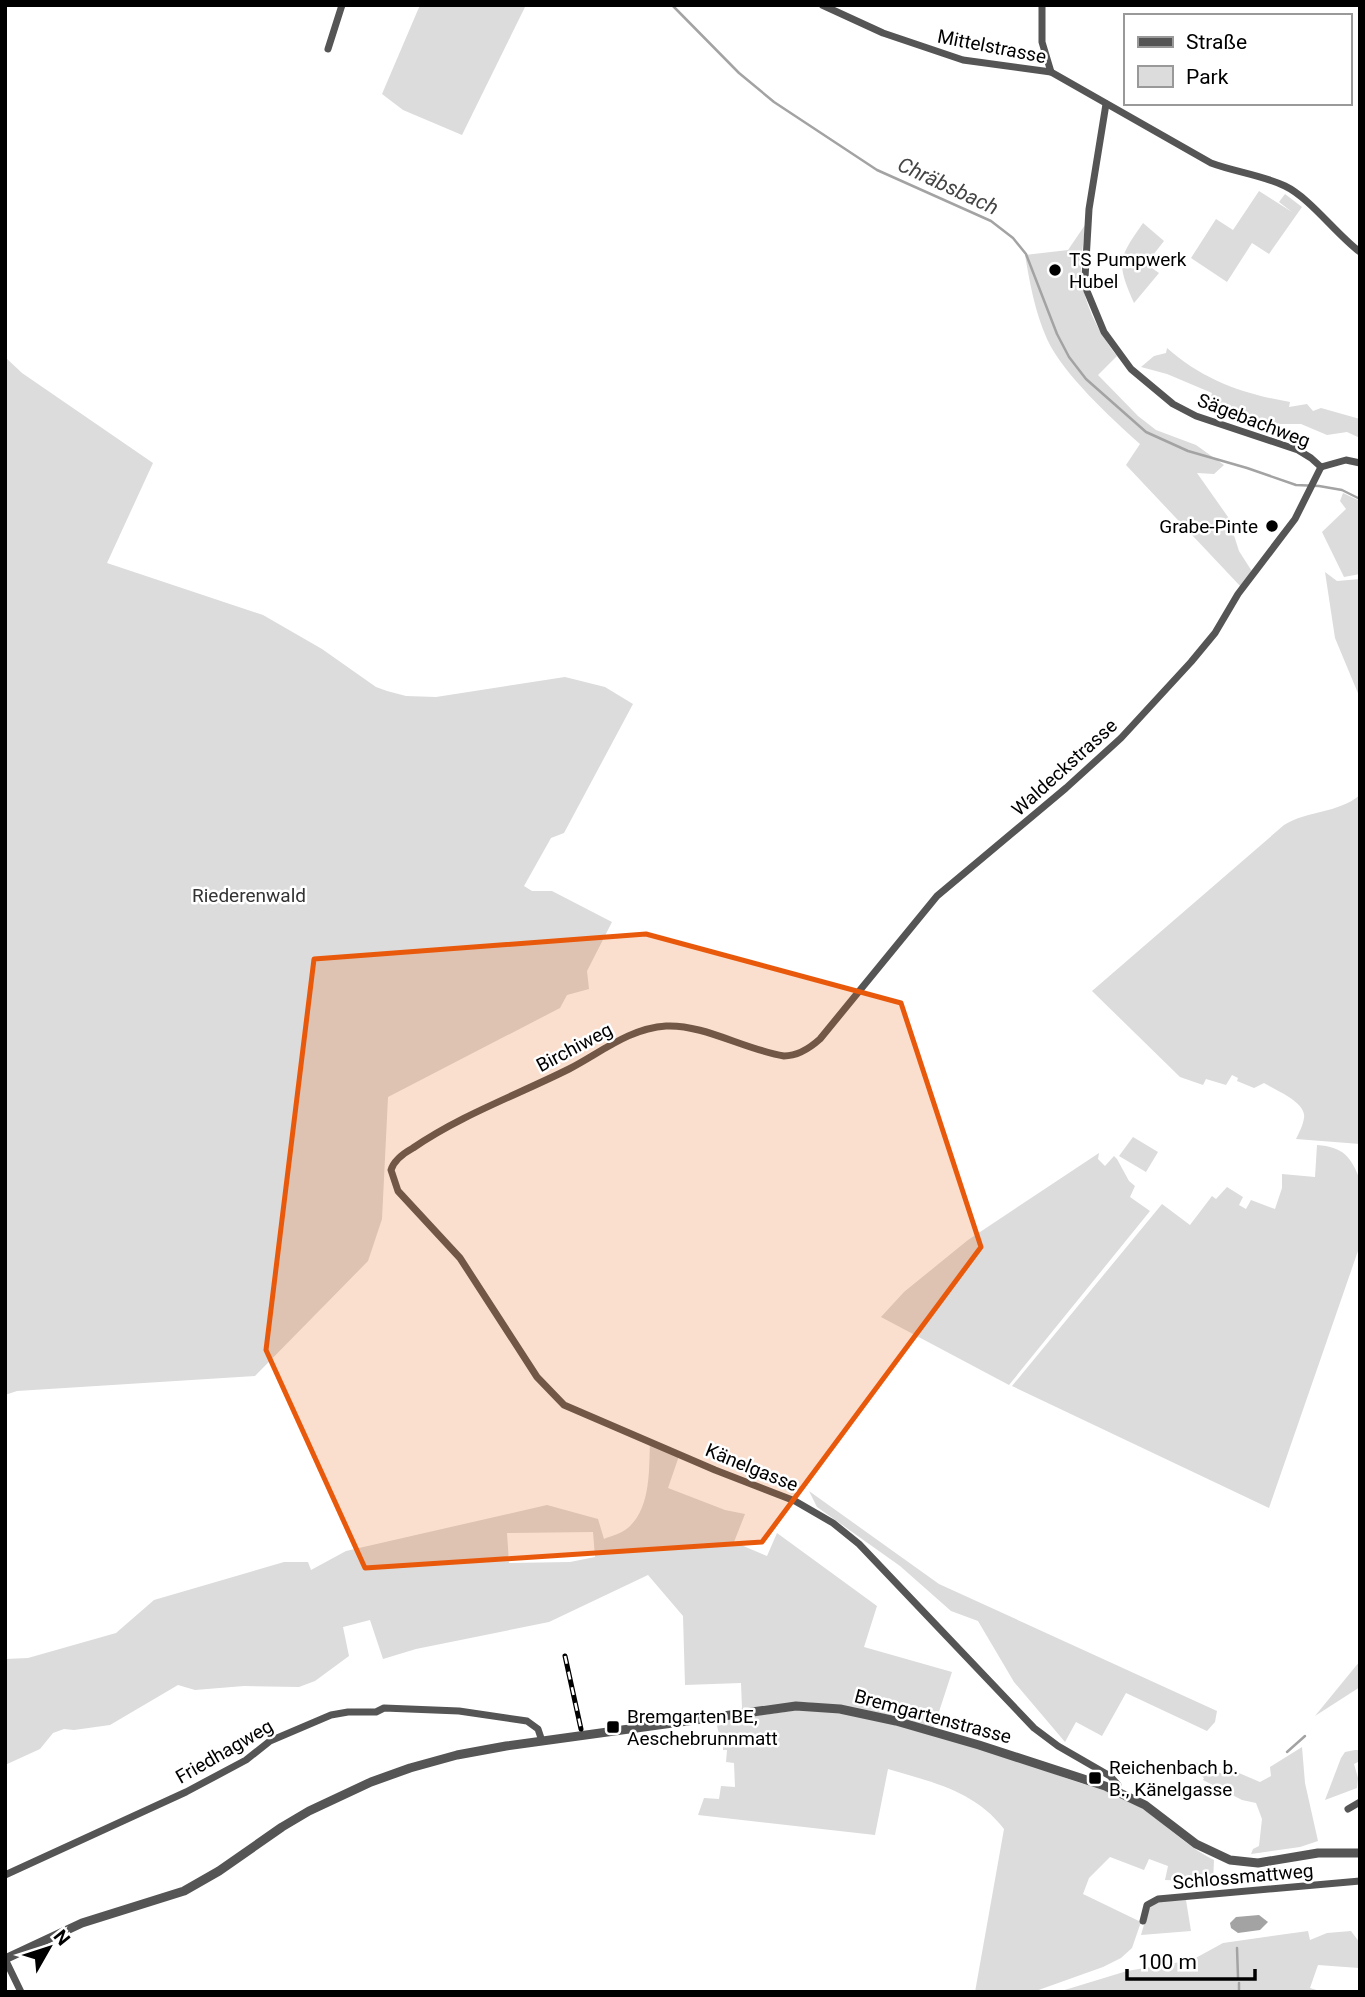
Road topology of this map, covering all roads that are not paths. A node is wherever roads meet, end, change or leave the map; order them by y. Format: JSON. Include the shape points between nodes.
{"nodes":[{"id":1,"x":342,"y":5,"type":"edge"},
{"id":2,"x":822,"y":5,"type":"edge"},
{"id":3,"x":1042,"y":5,"type":"edge"},
{"id":4,"x":328,"y":49,"type":"dead end"},
{"id":5,"x":1051,"y":72,"type":"junction"},
{"id":6,"x":1109,"y":106,"type":"junction"},
{"id":7,"x":1360,"y":252,"type":"edge"},
{"id":8,"x":1360,"y":463,"type":"edge"},
{"id":9,"x":1321,"y":467,"type":"junction"},
{"id":10,"x":790,"y":1056,"type":"joint"},
{"id":11,"x":391,"y":1170,"type":"joint"},
{"id":12,"x":542,"y":1741,"type":"junction"},
{"id":13,"x":1116,"y":1791,"type":"junction"},
{"id":14,"x":1360,"y":1802,"type":"edge"},
{"id":15,"x":1348,"y":1809,"type":"dead end"},
{"id":16,"x":1360,"y":1853,"type":"edge"},
{"id":17,"x":5,"y":1875,"type":"edge"},
{"id":18,"x":1360,"y":1881,"type":"edge"},
{"id":19,"x":1143,"y":1921,"type":"dead end"},
{"id":20,"x":5,"y":1959,"type":"edge"},
{"id":21,"x":20,"y":1989,"type":"edge"},
{"id":22,"x":10,"y":1992,"type":"edge"}],
"edges":[{"from":1,"to":4,"type":"street"},
{"from":2,"to":5,"type":"street","name":"Mittelstrasse","via":[[883,33],[953,57]]},
{"from":3,"to":5,"type":"street","via":[[1042,42]]},
{"from":5,"to":6,"type":"street","name":"Mittelstrasse"},
{"from":6,"to":7,"type":"street","name":"Mittelstrasse","via":[[1211,163],[1285,186]]},
{"from":6,"to":9,"type":"street","name":"Sägebachweg","via":[[1089,209],[1085,278],[1104,332],[1131,369],[1172,404],[1298,450]]},
{"from":8,"to":9,"type":"street","via":[[1346,460]]},
{"from":9,"to":10,"type":"street","name":"Waldeckstrasse","via":[[1295,519],[1238,594],[1215,633],[1148,710],[1066,788],[937,897],[820,1039]]},
{"from":10,"to":11,"type":"street","name":"Birchiweg","via":[[679,1027],[646,1030],[435,1135],[401,1157]]},
{"from":11,"to":13,"type":"street","name":"Känelgasse","via":[[398,1191],[460,1258],[537,1377],[564,1405],[782,1495],[833,1523],[859,1544],[1034,1728],[1110,1776],[1118,1784]]},
{"from":12,"to":13,"type":"street","name":"Bremgartenstrasse","via":[[796,1706],[839,1709],[929,1730]]},
{"from":12,"to":17,"type":"street","name":"Friedhagweg","via":[[538,1729],[527,1721],[459,1711],[384,1708],[331,1716],[270,1741],[246,1760],[186,1792]]},
{"from":12,"to":20,"type":"street","name":"Bremgartenstrasse","via":[[457,1755],[371,1782],[302,1815],[184,1891],[82,1923]]},
{"from":13,"to":16,"type":"street","name":"Bremgartenstrasse","via":[[1146,1805],[1208,1851],[1230,1860],[1258,1863],[1318,1853]]},
{"from":14,"to":15,"type":"street"},
{"from":18,"to":19,"type":"street","name":"Schlossmattweg","via":[[1158,1899],[1148,1904]]},
{"from":20,"to":21,"type":"street"},
{"from":21,"to":22,"type":"street"}]}
